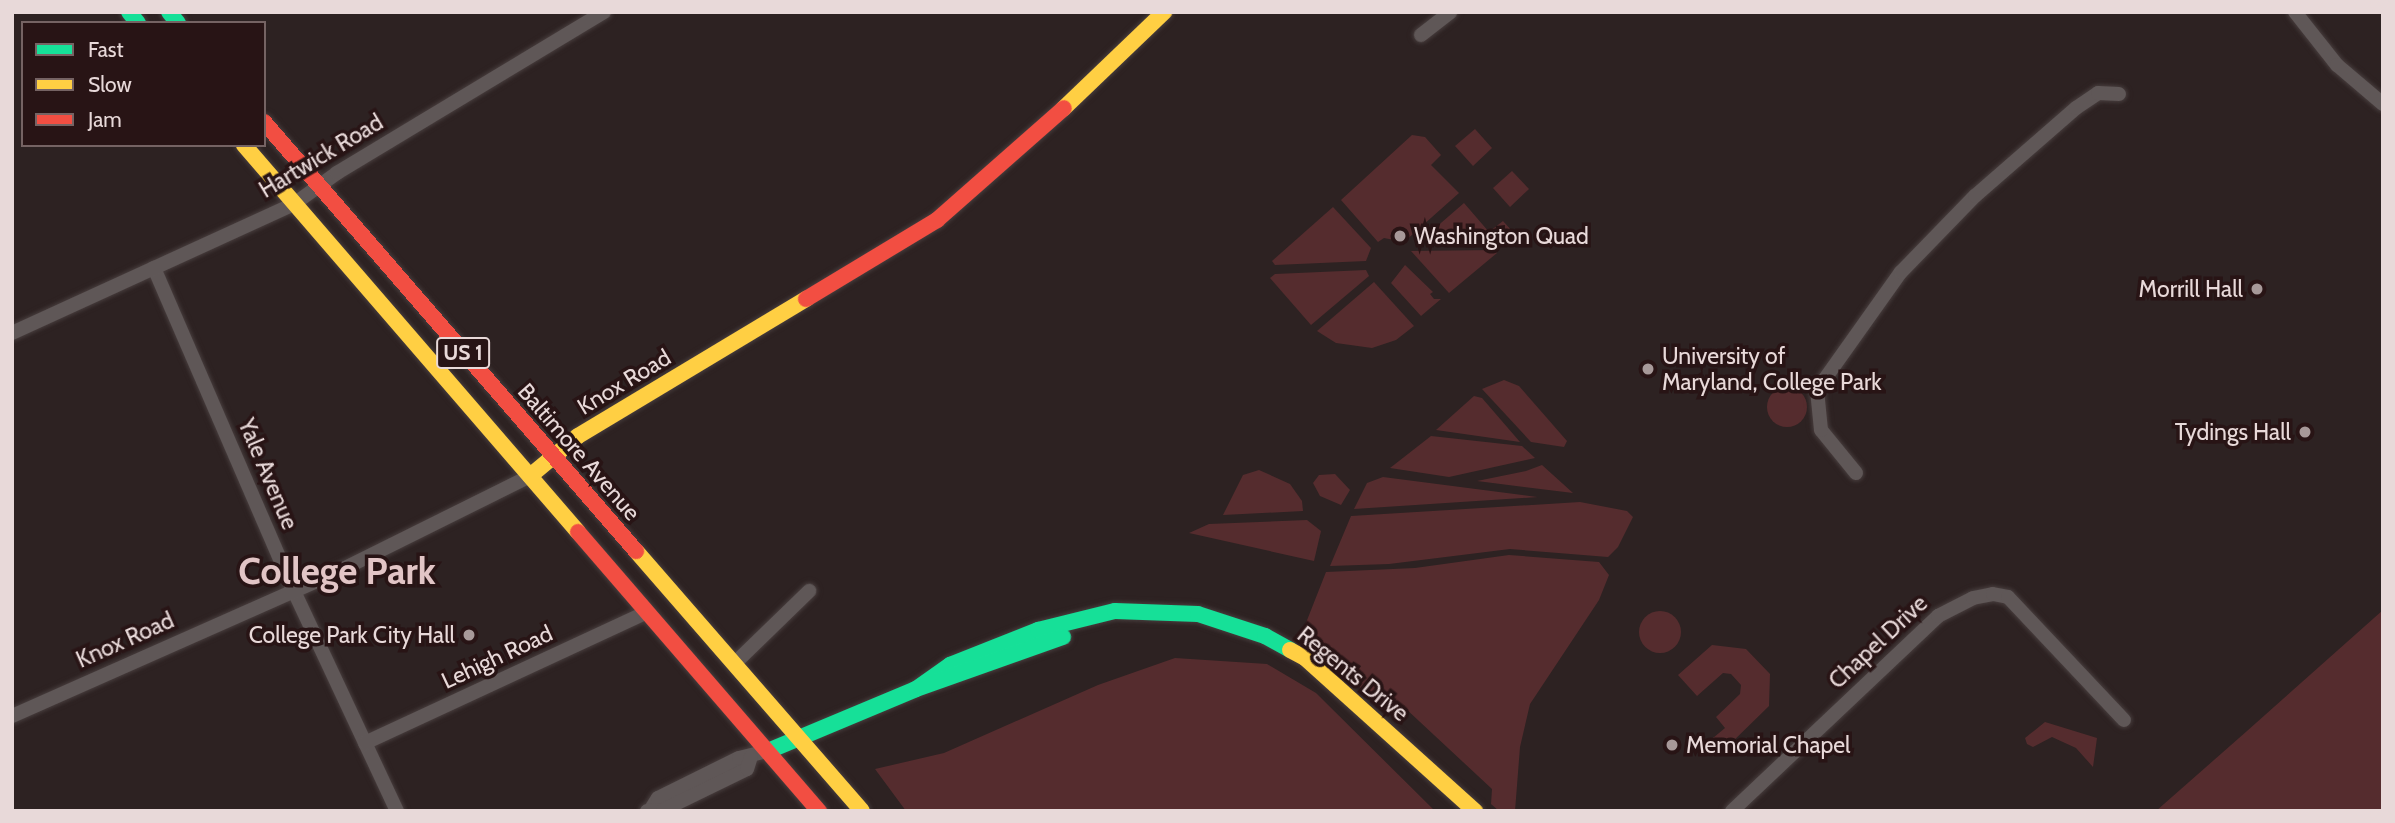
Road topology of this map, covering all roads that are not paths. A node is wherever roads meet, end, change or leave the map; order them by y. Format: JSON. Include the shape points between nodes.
{"nodes":[{"id":1,"x":604,"y":12,"type":"edge"},
{"id":2,"x":1164,"y":12,"type":"edge"},
{"id":3,"x":1450,"y":12,"type":"edge"},
{"id":4,"x":2295,"y":12,"type":"edge"},
{"id":5,"x":1421,"y":35,"type":"dead end"},
{"id":6,"x":2119,"y":94,"type":"dead end"},
{"id":7,"x":2383,"y":103,"type":"edge"},
{"id":8,"x":266,"y":124,"type":"edge"},
{"id":9,"x":246,"y":147,"type":"edge"},
{"id":10,"x":319,"y":185,"type":"junction"},
{"id":11,"x":294,"y":204,"type":"junction"},
{"id":12,"x":154,"y":268,"type":"junction"},
{"id":13,"x":12,"y":333,"type":"edge"},
{"id":14,"x":552,"y":457,"type":"junction"},
{"id":15,"x":1856,"y":473,"type":"dead end"},
{"id":16,"x":530,"y":476,"type":"junction"},
{"id":17,"x":293,"y":589,"type":"junction"},
{"id":18,"x":809,"y":591,"type":"dead end"},
{"id":19,"x":647,"y":612,"type":"junction"},
{"id":20,"x":734,"y":664,"type":"junction"},
{"id":21,"x":12,"y":716,"type":"edge"},
{"id":22,"x":2123,"y":720,"type":"dead end"},
{"id":23,"x":798,"y":737,"type":"junction"},
{"id":24,"x":365,"y":743,"type":"junction"},
{"id":25,"x":768,"y":751,"type":"junction"},
{"id":26,"x":649,"y":810,"type":"edge"},
{"id":27,"x":397,"y":811,"type":"edge"},
{"id":28,"x":819,"y":811,"type":"edge"},
{"id":29,"x":862,"y":811,"type":"edge"},
{"id":30,"x":1475,"y":811,"type":"edge"},
{"id":31,"x":1732,"y":811,"type":"edge"}],
"edges":[{"from":1,"to":10,"type":"street","name":"Hartwick Road"},
{"from":2,"to":14,"type":"main road","name":"Knox Road","via":[[1013,158],[937,220],[578,436]]},
{"from":3,"to":5,"type":"street"},
{"from":4,"to":7,"type":"street","via":[[2337,65]]},
{"from":6,"to":15,"type":"street","via":[[2098,93],[2076,108],[1975,196],[1901,272],[1817,390],[1821,430]]},
{"from":8,"to":10,"type":"main road","name":"Baltimore Avenue","number":"US 1"},
{"from":9,"to":11,"type":"main road","number":"US 1"},
{"from":10,"to":11,"type":"street","name":"Hartwick Road"},
{"from":10,"to":14,"type":"main road","name":"Baltimore Avenue","number":"US 1"},
{"from":11,"to":12,"type":"street","name":"Hartwick Road"},
{"from":11,"to":16,"type":"main road","number":"US 1"},
{"from":12,"to":13,"type":"street","name":"Hartwick Road"},
{"from":12,"to":17,"type":"street","name":"Yale Avenue"},
{"from":14,"to":16,"type":"main road","name":"Knox Road"},
{"from":14,"to":20,"type":"main road","name":"Baltimore Avenue","number":"US 1"},
{"from":16,"to":17,"type":"street","name":"Knox Road","via":[[410,538]]},
{"from":16,"to":19,"type":"main road","number":"US 1"},
{"from":17,"to":21,"type":"street","name":"Knox Road"},
{"from":17,"to":24,"type":"street","name":"Yale Avenue"},
{"from":18,"to":20,"type":"street"},
{"from":19,"to":24,"type":"street","name":"Lehigh Road"},
{"from":19,"to":25,"type":"main road","number":"US 1"},
{"from":20,"to":23,"type":"main road","name":"Baltimore Avenue","number":"US 1"},
{"from":22,"to":31,"type":"street","name":"Chapel Drive","via":[[2016,604],[1993,594],[1973,598],[1938,616]]},
{"from":23,"to":25,"type":"main road","name":"Regents Drive"},
{"from":23,"to":29,"type":"main road","name":"Baltimore Avenue","number":"US 1"},
{"from":23,"to":30,"type":"main road","name":"Regents Drive","via":[[916,689],[1139,614],[1198,614],[1286,647],[1337,685]]},
{"from":24,"to":27,"type":"street","name":"Yale Avenue"},
{"from":25,"to":26,"type":"street","via":[[739,758],[658,798]]},
{"from":25,"to":28,"type":"main road","number":"US 1"}]}
